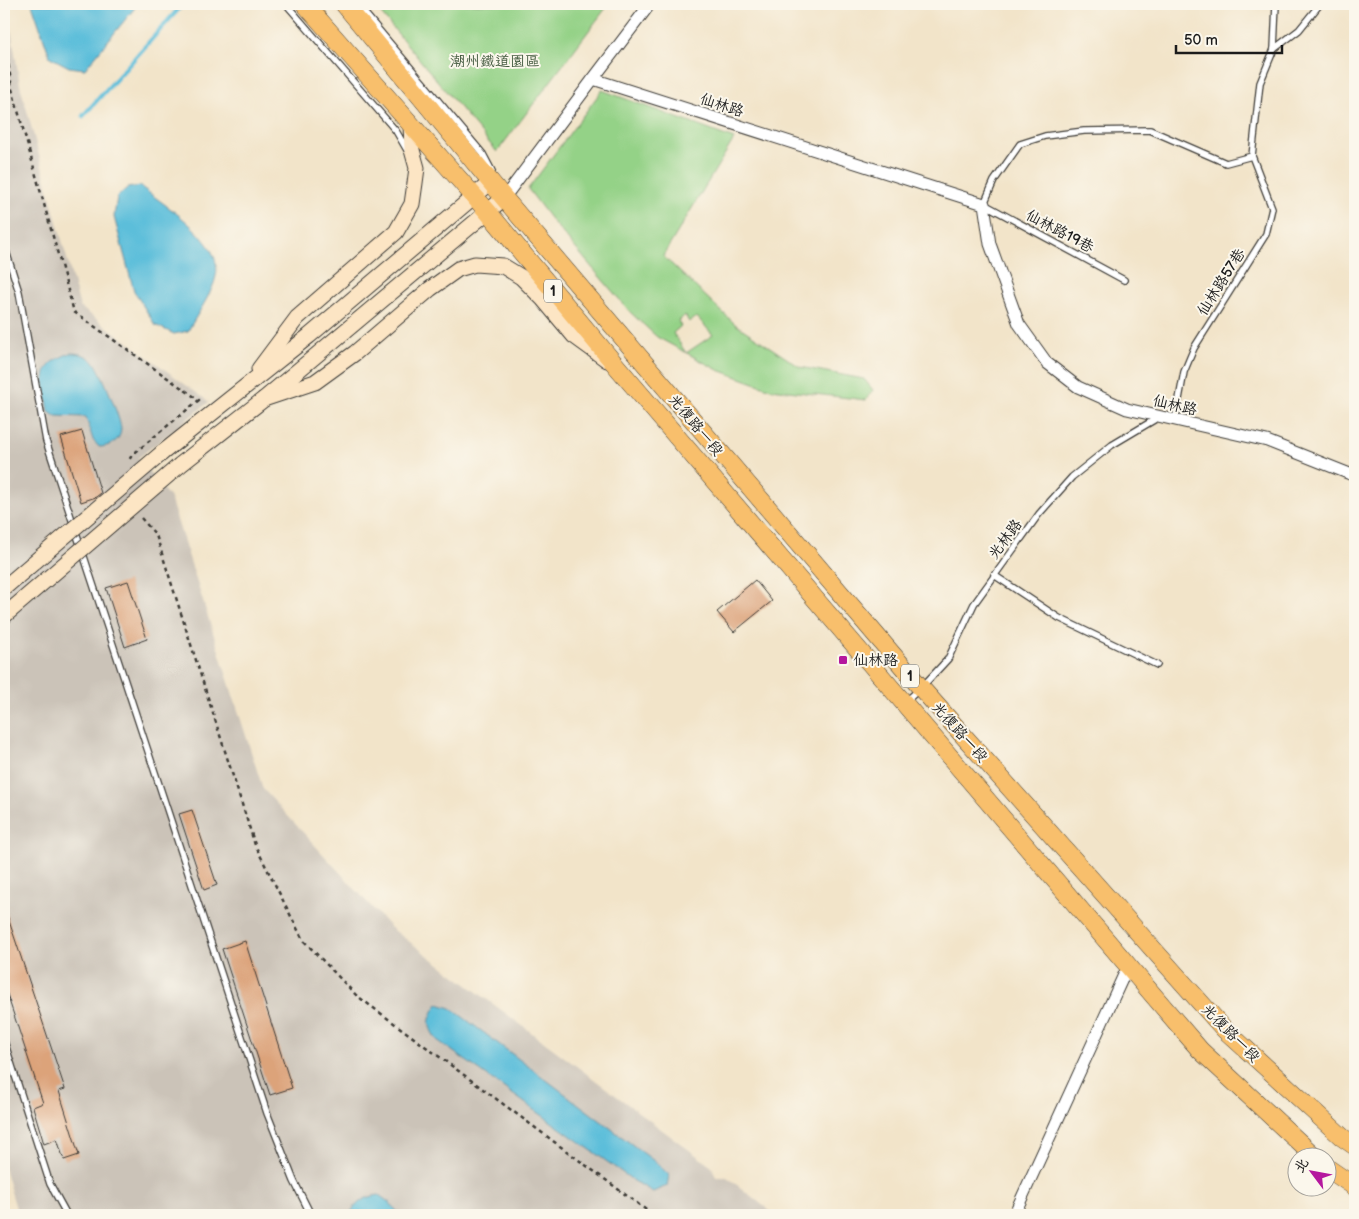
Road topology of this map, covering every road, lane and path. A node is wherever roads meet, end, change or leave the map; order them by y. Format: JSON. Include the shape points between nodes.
{"nodes":[{"id":1,"x":286,"y":4,"type":"edge"},
{"id":2,"x":305,"y":4,"type":"edge"},
{"id":3,"x":344,"y":4,"type":"edge"},
{"id":4,"x":357,"y":4,"type":"edge"},
{"id":5,"x":650,"y":4,"type":"edge"},
{"id":6,"x":1276,"y":4,"type":"edge"},
{"id":7,"x":1320,"y":4,"type":"edge"},
{"id":8,"x":4,"y":33,"type":"edge"},
{"id":9,"x":1274,"y":49,"type":"junction"},
{"id":10,"x":593,"y":79,"type":"junction"},
{"id":11,"x":411,"y":124,"type":"junction"},
{"id":12,"x":1252,"y":156,"type":"junction"},
{"id":13,"x":417,"y":168,"type":"junction"},
{"id":14,"x":490,"y":182,"type":"junction"},
{"id":15,"x":474,"y":196,"type":"junction"},
{"id":16,"x":504,"y":198,"type":"junction"},
{"id":17,"x":984,"y":204,"type":"junction"},
{"id":18,"x":488,"y":212,"type":"junction"},
{"id":19,"x":4,"y":245,"type":"edge"},
{"id":20,"x":1124,"y":280,"type":"dead end"},
{"id":21,"x":619,"y":369,"type":"junction"},
{"id":22,"x":247,"y":386,"type":"junction"},
{"id":23,"x":264,"y":399,"type":"junction"},
{"id":24,"x":1158,"y":417,"type":"junction"},
{"id":25,"x":1174,"y":421,"type":"junction"},
{"id":26,"x":125,"y":468,"type":"dead end"},
{"id":27,"x":1355,"y":476,"type":"edge"},
{"id":28,"x":139,"y":516,"type":"dead end"},
{"id":29,"x":994,"y":575,"type":"junction"},
{"id":30,"x":4,"y":588,"type":"edge"},
{"id":31,"x":4,"y":616,"type":"edge"},
{"id":32,"x":1157,"y":665,"type":"dead end"},
{"id":33,"x":921,"y":688,"type":"junction"},
{"id":34,"x":904,"y":703,"type":"junction"},
{"id":35,"x":1128,"y":966,"type":"junction"},
{"id":36,"x":4,"y":1040,"type":"edge"},
{"id":37,"x":1303,"y":1146,"type":"edge"},
{"id":38,"x":1355,"y":1146,"type":"edge"},
{"id":39,"x":1336,"y":1173,"type":"edge"},
{"id":40,"x":1355,"y":1187,"type":"edge"},
{"id":41,"x":67,"y":1215,"type":"edge"},
{"id":42,"x":311,"y":1215,"type":"edge"},
{"id":43,"x":653,"y":1215,"type":"edge"},
{"id":44,"x":1014,"y":1215,"type":"edge"}],
"edges":[{"from":1,"to":13,"type":"lane","via":[[396,131]]},
{"from":2,"to":11,"type":"main road"},
{"from":3,"to":14,"type":"main road","name":"光復路一段"},
{"from":4,"to":16,"type":"lane","via":[[483,154]]},
{"from":5,"to":10,"type":"street"},
{"from":6,"to":9,"type":"lane"},
{"from":7,"to":9,"type":"lane","via":[[1299,30]]},
{"from":8,"to":26,"type":"path","via":[[12,89],[74,312],[199,400],[132,455]]},
{"from":9,"to":12,"type":"lane","via":[[1260,83]]},
{"from":10,"to":16,"type":"street"},
{"from":10,"to":17,"type":"street","name":"仙林路"},
{"from":11,"to":13,"type":"street","via":[[412,150]]},
{"from":11,"to":15,"type":"main road"},
{"from":12,"to":17,"type":"lane","via":[[1226,163],[1150,130],[1084,131],[1045,136],[1020,144],[994,181]]},
{"from":12,"to":25,"type":"lane","name":"仙林路57巷","via":[[1272,208],[1266,234],[1194,348],[1184,372]]},
{"from":13,"to":22,"type":"street","via":[[412,204],[396,232],[297,318]]},
{"from":14,"to":15,"type":"street"},
{"from":14,"to":16,"type":"main road","name":"光復路一段","number":"1"},
{"from":15,"to":18,"type":"main road","number":"1"},
{"from":15,"to":22,"type":"street"},
{"from":16,"to":18,"type":"street"},
{"from":16,"to":33,"type":"main road","name":"光復路一段","number":"1"},
{"from":17,"to":20,"type":"lane","name":"仙林路19巷"},
{"from":17,"to":24,"type":"street","name":"仙林路","via":[[990,244],[1019,324],[1047,363],[1078,387]]},
{"from":18,"to":21,"type":"main road","number":"1"},
{"from":18,"to":23,"type":"street"},
{"from":19,"to":42,"type":"lane","via":[[19,292],[46,441],[267,1113]]},
{"from":21,"to":23,"type":"street","via":[[574,336],[520,277],[503,266],[475,264],[458,269],[430,289],[315,382]]},
{"from":21,"to":34,"type":"main road","name":"光復路一段","number":"1"},
{"from":22,"to":30,"type":"street","bridge":true,"via":[[162,453]]},
{"from":23,"to":31,"type":"street","bridge":true,"via":[[180,464]]},
{"from":24,"to":25,"type":"street","name":"仙林路"},
{"from":24,"to":29,"type":"lane","name":"光林路","via":[[1112,445],[1072,477],[1039,514]]},
{"from":25,"to":27,"type":"street","name":"仙林路","via":[[1267,440]]},
{"from":28,"to":43,"type":"path","via":[[156,536],[254,845],[303,940],[356,995]]},
{"from":29,"to":32,"type":"lane","via":[[1059,618]]},
{"from":29,"to":33,"type":"lane","name":"光林路","via":[[974,604],[948,659]]},
{"from":33,"to":34,"type":"lane","name":"光林路"},
{"from":33,"to":38,"type":"main road","name":"光復路一段","number":"1","via":[[1224,1029]]},
{"from":34,"to":35,"type":"main road","name":"光復路一段","number":"1"},
{"from":35,"to":37,"type":"main road","name":"光復路一段","number":"1","via":[[1200,1050]]},
{"from":35,"to":44,"type":"street"},
{"from":36,"to":41,"type":"lane","via":[[50,1184]]},
{"from":39,"to":40,"type":"main road"}]}
